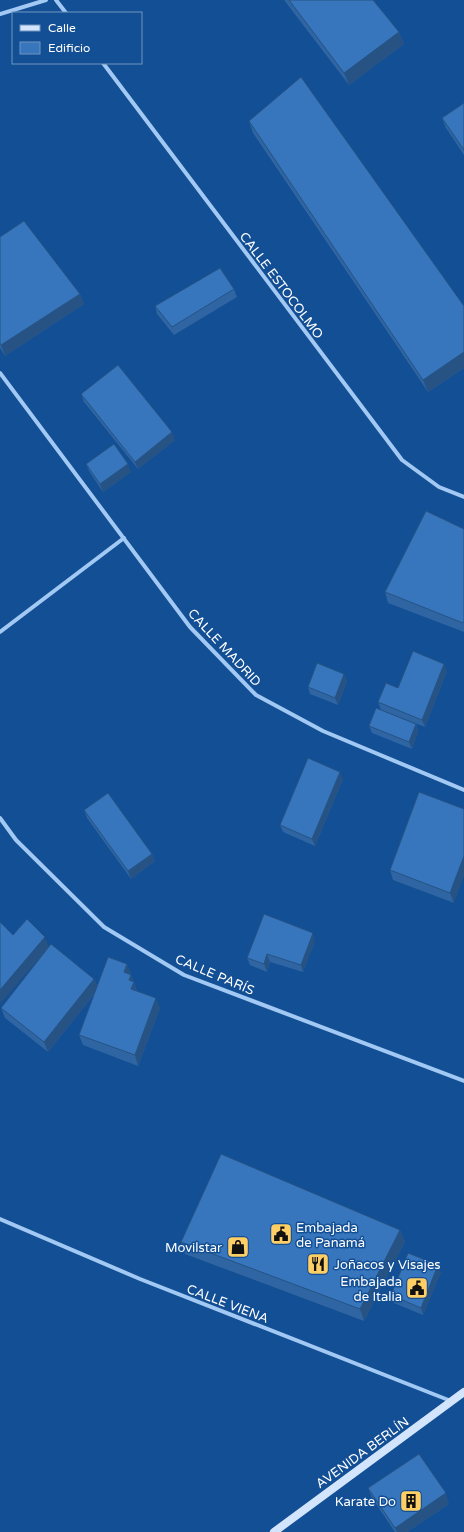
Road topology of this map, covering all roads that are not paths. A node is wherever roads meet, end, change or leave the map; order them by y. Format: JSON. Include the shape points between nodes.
{"nodes":[{"id":1,"x":46,"y":0,"type":"edge"},
{"id":2,"x":56,"y":0,"type":"edge"},
{"id":3,"x":65,"y":12,"type":"edge"},
{"id":4,"x":0,"y":14,"type":"edge"},
{"id":5,"x":104,"y":64,"type":"edge"},
{"id":6,"x":0,"y":373,"type":"edge"},
{"id":7,"x":464,"y":497,"type":"edge"},
{"id":8,"x":124,"y":538,"type":"junction"},
{"id":9,"x":0,"y":632,"type":"edge"},
{"id":10,"x":464,"y":790,"type":"edge"},
{"id":11,"x":0,"y":818,"type":"edge"},
{"id":12,"x":464,"y":1082,"type":"edge"},
{"id":13,"x":0,"y":1219,"type":"edge"},
{"id":14,"x":464,"y":1392,"type":"edge"},
{"id":15,"x":452,"y":1401,"type":"junction"},
{"id":16,"x":274,"y":1532,"type":"edge"}],
"edges":[{"from":1,"to":4,"type":"street"},
{"from":2,"to":3,"type":"street"},
{"from":5,"to":7,"type":"street","name":"CALLE ESTOCOLMO","via":[[402,460],[439,486]]},
{"from":6,"to":8,"type":"street","name":"CALLE MADRID"},
{"from":8,"to":9,"type":"street"},
{"from":8,"to":10,"type":"street","name":"CALLE MADRID","via":[[190,627],[256,695],[323,731]]},
{"from":11,"to":12,"type":"street","name":"CALLE PARÍS","via":[[16,840],[104,927],[184,975]]},
{"from":13,"to":15,"type":"street","name":"CALLE VIENA","via":[[140,1279]]},
{"from":14,"to":15,"type":"street","name":"AVENIDA BERLÍN"},
{"from":15,"to":16,"type":"street","name":"AVENIDA BERLÍN"}]}
